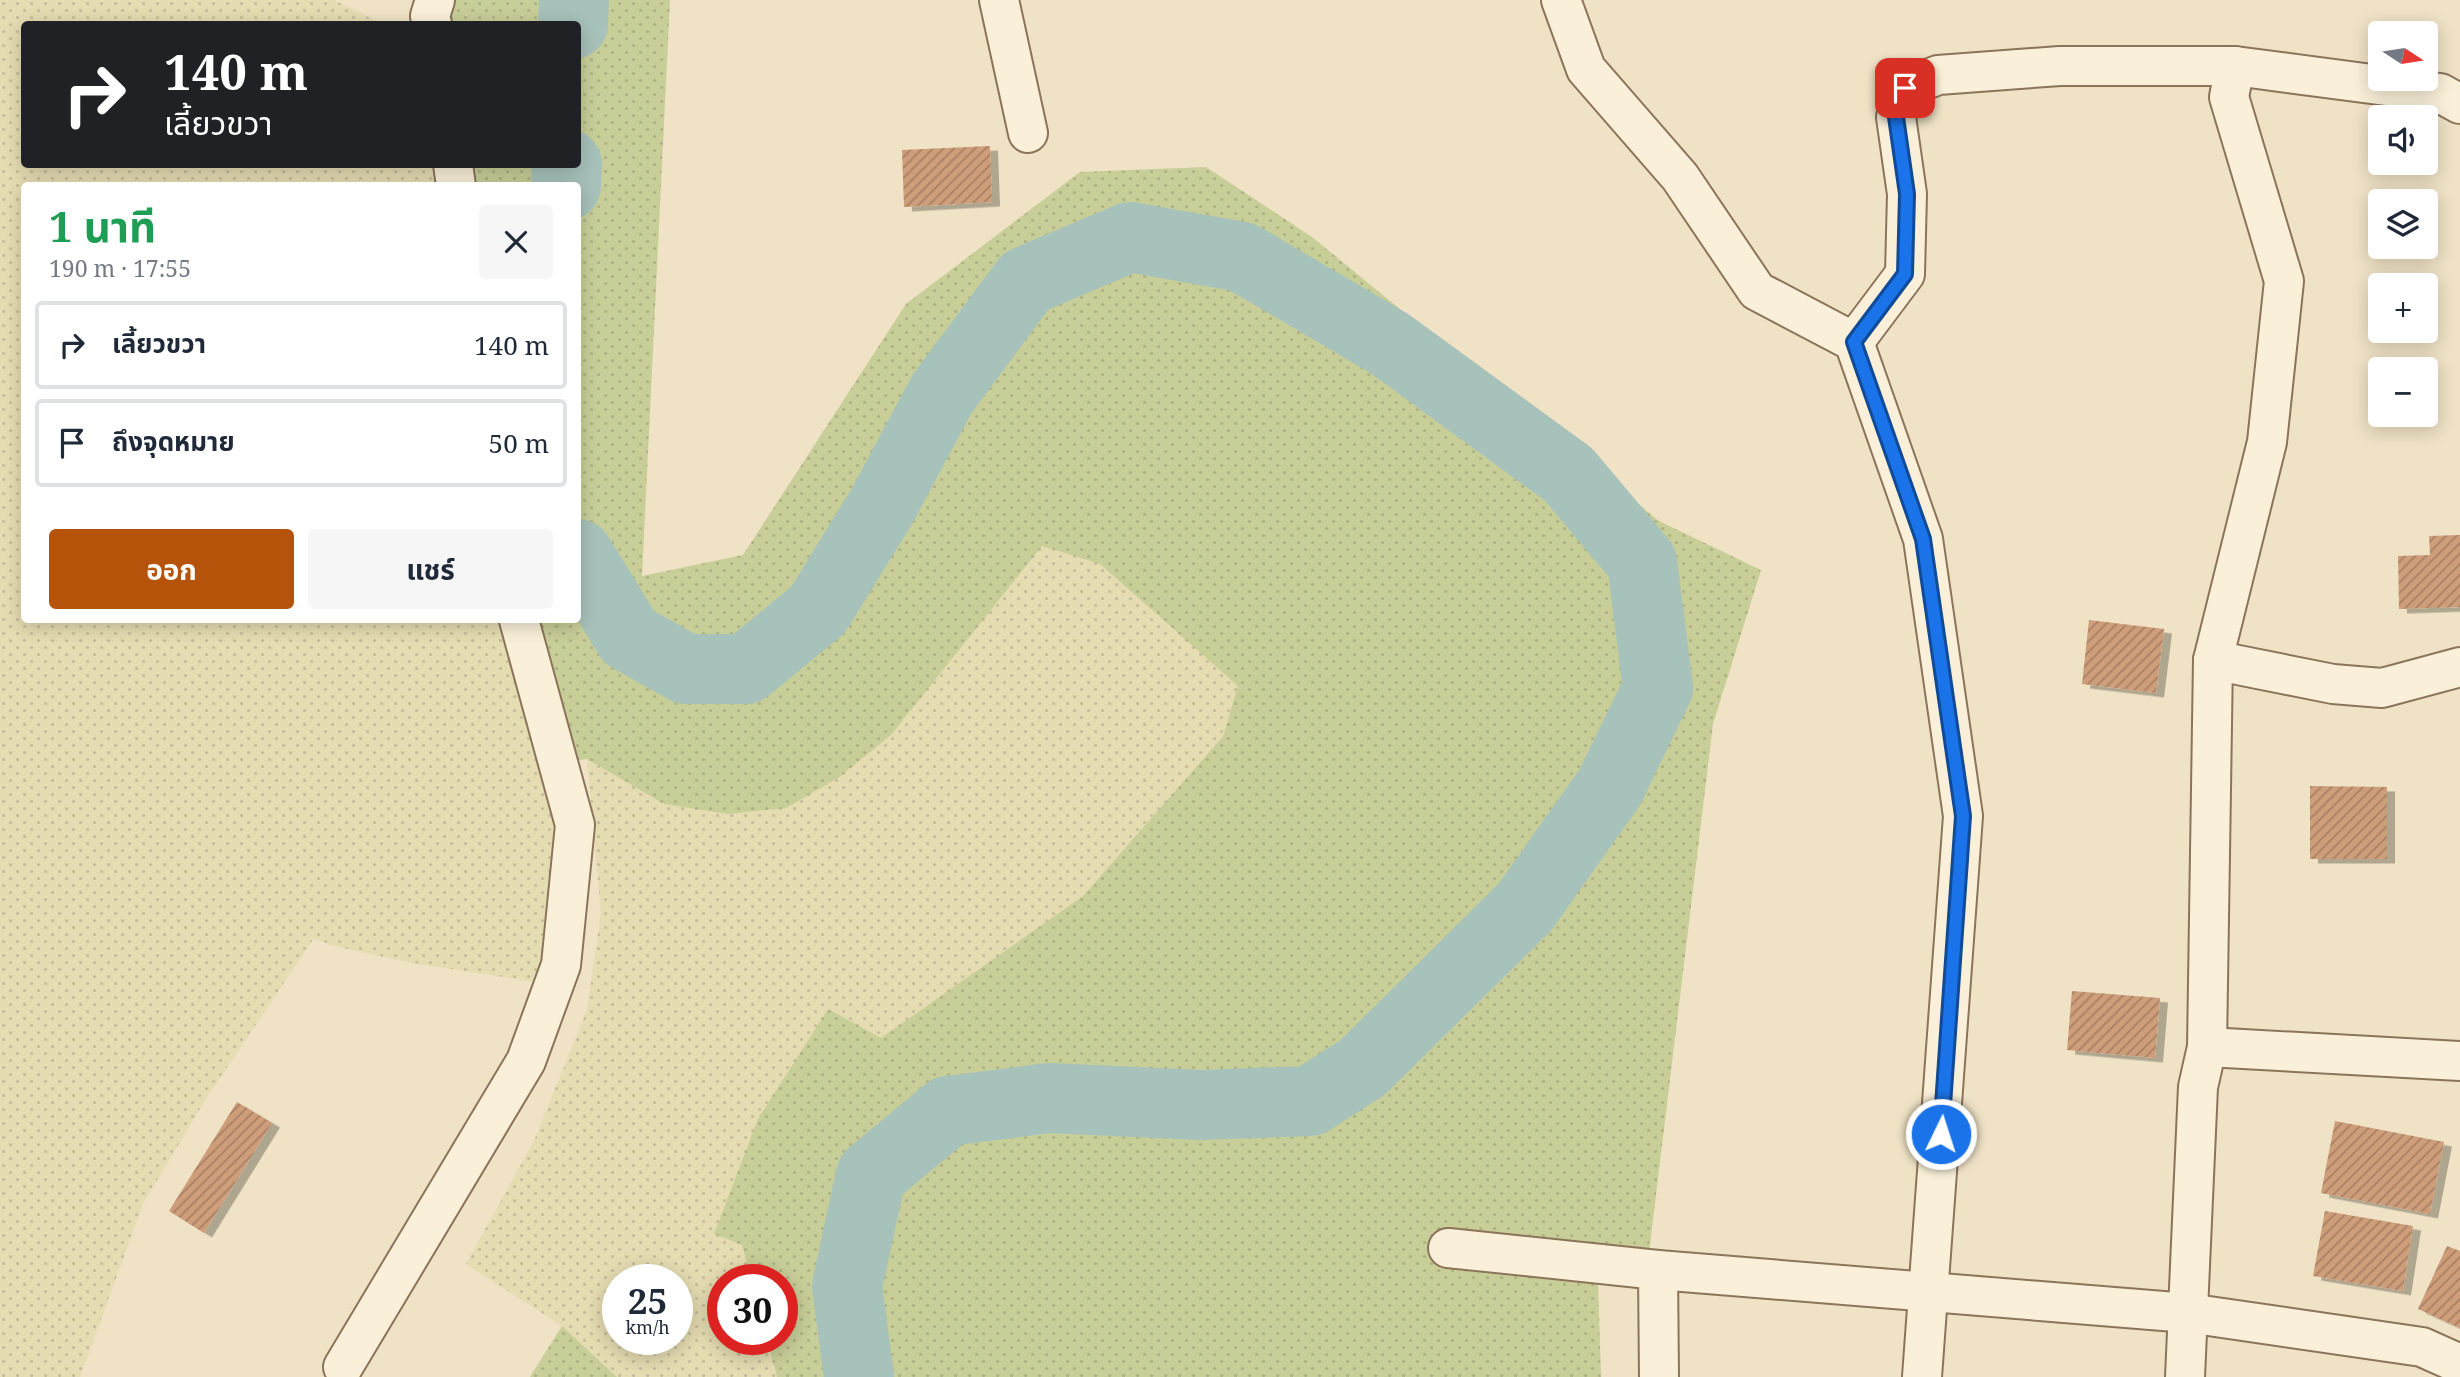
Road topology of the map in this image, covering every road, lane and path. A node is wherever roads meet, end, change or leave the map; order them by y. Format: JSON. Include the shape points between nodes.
{"nodes":[{"id":1,"x":435,"y":0,"type":"edge"},
{"id":2,"x":999,"y":0,"type":"edge"},
{"id":3,"x":1561,"y":0,"type":"edge"},
{"id":4,"x":432,"y":21,"type":"edge"},
{"id":5,"x":2235,"y":66,"type":"junction"},
{"id":6,"x":2460,"y":104,"type":"edge"},
{"id":7,"x":1028,"y":133,"type":"dead end"},
{"id":8,"x":1854,"y":342,"type":"junction"},
{"id":9,"x":520,"y":623,"type":"edge"},
{"id":10,"x":2213,"y":660,"type":"junction"},
{"id":11,"x":2460,"y":667,"type":"edge"},
{"id":12,"x":2207,"y":1047,"type":"junction"},
{"id":13,"x":2460,"y":1061,"type":"edge"},
{"id":14,"x":1448,"y":1248,"type":"dead end"},
{"id":15,"x":1658,"y":1270,"type":"junction"},
{"id":16,"x":1930,"y":1292,"type":"junction"},
{"id":17,"x":2188,"y":1313,"type":"junction"},
{"id":18,"x":2460,"y":1364,"type":"edge"},
{"id":19,"x":343,"y":1367,"type":"dead end"},
{"id":20,"x":1659,"y":1377,"type":"edge"},
{"id":21,"x":1922,"y":1377,"type":"edge"},
{"id":22,"x":2185,"y":1377,"type":"edge"}],
"edges":[{"from":1,"to":4,"type":"street"},
{"from":2,"to":7,"type":"street"},
{"from":3,"to":8,"type":"street","via":[[1586,69],[1680,177],[1757,291]]},
{"from":5,"to":6,"type":"street","via":[[2440,93]]},
{"from":5,"to":8,"type":"street","via":[[2046,67],[1938,75],[1905,88],[1896,117],[1907,194],[1905,274]]},
{"from":5,"to":10,"type":"street","via":[[2229,97],[2284,281],[2267,442]]},
{"from":8,"to":16,"type":"street","via":[[1923,539],[1963,816]]},
{"from":9,"to":19,"type":"street","via":[[575,825],[561,965],[526,1061]]},
{"from":10,"to":11,"type":"street","via":[[2333,684],[2382,688]]},
{"from":10,"to":12,"type":"street"},
{"from":12,"to":13,"type":"street"},
{"from":12,"to":17,"type":"street","via":[[2198,1087]]},
{"from":14,"to":15,"type":"street"},
{"from":15,"to":16,"type":"street"},
{"from":15,"to":20,"type":"street"},
{"from":16,"to":17,"type":"street"},
{"from":16,"to":21,"type":"street"},
{"from":17,"to":18,"type":"street","via":[[2423,1347]]},
{"from":17,"to":22,"type":"street"}]}
